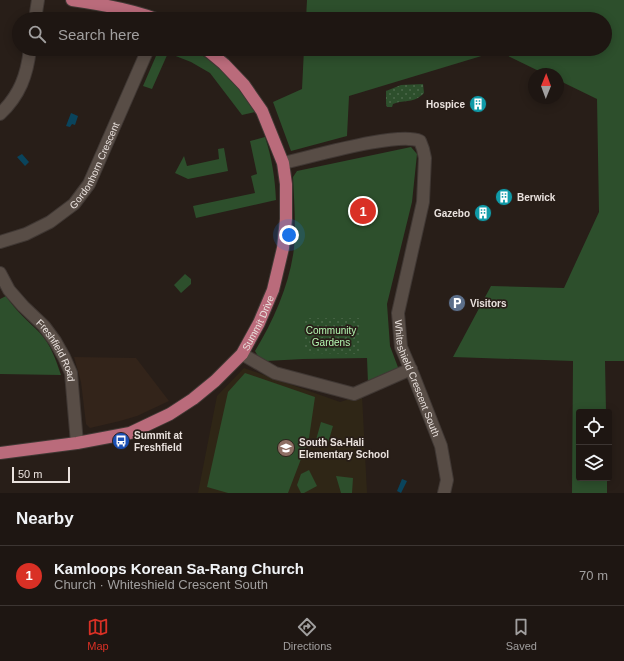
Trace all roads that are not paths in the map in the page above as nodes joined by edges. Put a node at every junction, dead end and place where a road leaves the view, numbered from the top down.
1 (38, 0) edge
2 (72, 0) edge
3 (36, 12) edge
4 (133, 12) edge
5 (29, 56) edge
6 (145, 56) edge
7 (214, 56) edge
8 (0, 114) edge
9 (282, 163) junction
10 (0, 242) edge
11 (0, 273) edge
12 (242, 354) junction
13 (411, 369) junction
14 (77, 444) junction
15 (0, 453) edge
16 (444, 493) edge

1 - 3 street
2 - 4 main road
5 - 8 street
6 - 10 street, Gordonhorn Crescent
7 - 9 main road, Summit Drive
9 - 12 main road, Summit Drive
9 - 13 street, Whiteshield Crescent South
11 - 14 street, Freshfield Road
12 - 13 street
12 - 14 main road, Summit Drive
13 - 16 street, Whiteshield Crescent South
14 - 15 main road, Summit Drive

